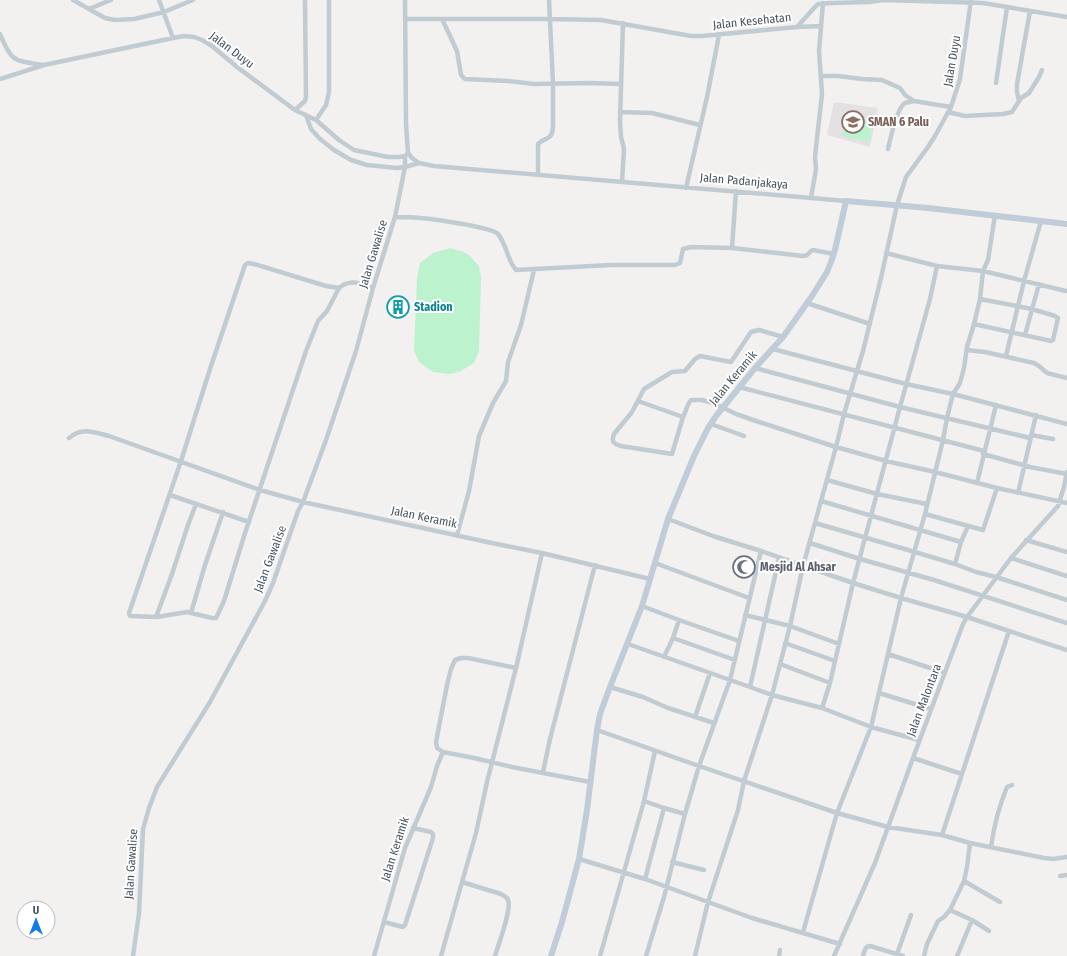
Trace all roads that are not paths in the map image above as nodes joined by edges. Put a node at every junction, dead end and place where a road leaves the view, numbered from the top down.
1 (73, 0) edge
2 (111, 0) edge
3 (159, 0) edge
4 (193, 0) edge
5 (305, 0) edge
6 (329, 0) edge
7 (405, 0) edge
8 (548, 0) edge
9 (971, 1) edge
10 (823, 3) junction
11 (1007, 7) junction
12 (89, 9) junction
13 (1030, 11) junction
14 (164, 12) junction
15 (1067, 18) edge
16 (406, 19) junction
17 (442, 19) junction
18 (549, 19) junction
19 (623, 24) junction
20 (820, 26) junction
21 (797, 27) junction
22 (0, 34) edge
23 (719, 35) junction
24 (173, 38) junction
25 (44, 65) junction
26 (1042, 70) dead end
27 (821, 76) junction
28 (0, 79) edge
29 (996, 83) dead end
30 (553, 84) junction
31 (621, 84) junction
32 (914, 101) junction
33 (1019, 101) junction
34 (950, 109) junction
35 (295, 110) junction
36 (620, 112) junction
37 (306, 115) junction
38 (316, 120) junction
39 (700, 125) junction
40 (888, 149) dead end
41 (406, 154) junction
42 (419, 163) junction
43 (405, 167) junction
44 (538, 175) junction
45 (622, 182) junction
46 (686, 188) junction
47 (736, 192) junction
48 (811, 198) junction
49 (846, 201) junction
50 (897, 205) junction
51 (995, 215) junction
52 (395, 217) junction
53 (1040, 221) junction
54 (1067, 224) edge
55 (732, 248) junction
56 (886, 253) junction
57 (834, 254) junction
58 (937, 266) junction
59 (534, 270) junction
60 (983, 271) junction
61 (1024, 281) junction
62 (1039, 284) junction
63 (339, 288) junction
64 (373, 288) junction
65 (1066, 291) dead end
66 (980, 299) junction
67 (807, 303) junction
68 (1018, 307) junction
69 (1032, 310) junction
70 (870, 324) junction
71 (974, 324) junction
72 (1012, 332) junction
73 (1025, 335) junction
74 (783, 337) junction
75 (773, 349) junction
76 (967, 350) junction
77 (1006, 356) junction
78 (755, 368) junction
79 (857, 371) junction
80 (1067, 378) edge
81 (906, 384) junction
82 (740, 387) junction
83 (850, 393) junction
84 (953, 394) junction
85 (638, 401) junction
86 (996, 405) junction
87 (900, 407) junction
88 (723, 408) junction
89 (844, 414) junction
90 (1036, 415) junction
91 (683, 417) junction
92 (947, 418) junction
93 (711, 424) junction
94 (1067, 424) edge
95 (894, 428) junction
96 (990, 428) junction
97 (744, 436) dead end
98 (1031, 436) junction
99 (69, 438) dead end
100 (943, 440) junction
101 (1052, 440) dead end
102 (836, 447) junction
103 (984, 452) junction
104 (181, 461) junction
105 (886, 461) junction
106 (1024, 465) junction
107 (935, 472) junction
108 (1067, 473) edge
109 (827, 480) junction
110 (977, 483) junction
111 (997, 488) junction
112 (260, 490) junction
113 (1018, 493) junction
114 (877, 494) junction
115 (170, 495) junction
116 (821, 501) junction
117 (1060, 501) junction
118 (303, 502) junction
119 (1067, 503) edge
120 (196, 504) junction
121 (927, 504) junction
122 (223, 512) junction
123 (925, 514) junction
124 (871, 516) junction
125 (668, 519) junction
126 (249, 522) junction
127 (815, 523) junction
128 (968, 526) junction
129 (921, 530) junction
130 (457, 535) junction
131 (866, 538) junction
132 (1026, 540) junction
133 (961, 542) junction
134 (810, 543) junction
135 (761, 551) junction
136 (915, 552) junction
137 (1067, 552) edge
138 (542, 553) junction
139 (779, 558) junction
140 (1011, 558) junction
141 (860, 559) junction
142 (655, 563) junction
143 (955, 564) junction
144 (595, 565) junction
145 (804, 566) junction
146 (909, 573) junction
147 (1067, 576) edge
148 (996, 577) junction
149 (650, 578) junction
150 (853, 583) junction
151 (982, 596) junction
152 (749, 598) junction
153 (901, 598) junction
154 (1067, 600) edge
155 (642, 606) junction
156 (191, 613) junction
157 (745, 616) junction
158 (967, 616) junction
159 (156, 617) junction
160 (679, 620) junction
161 (764, 620) junction
162 (1067, 623) edge
163 (790, 626) junction
164 (1009, 631) junction
165 (673, 638) junction
166 (740, 641) junction
167 (785, 643) junction
168 (628, 644) junction
169 (839, 644) junction
170 (1067, 650) edge
171 (888, 654) junction
172 (664, 657) junction
173 (735, 660) junction
174 (835, 661) junction
175 (780, 664) junction
176 (516, 668) junction
177 (710, 673) junction
178 (945, 673) junction
179 (730, 680) junction
180 (830, 683) junction
181 (610, 687) junction
182 (750, 687) junction
183 (879, 692) junction
184 (772, 695) junction
185 (822, 708) junction
186 (931, 709) junction
187 (695, 717) junction
188 (714, 724) junction
189 (871, 728) junction
190 (597, 730) junction
191 (919, 740) junction
192 (655, 751) junction
193 (444, 752) junction
194 (912, 758) junction
195 (493, 762) junction
196 (698, 766) junction
197 (544, 772) junction
198 (962, 774) junction
199 (744, 781) junction
200 (590, 782) junction
201 (1012, 785) dead end
202 (644, 801) junction
203 (664, 808) junction
204 (837, 813) junction
205 (685, 814) junction
206 (888, 827) junction
207 (413, 828) junction
208 (942, 835) junction
209 (970, 843) junction
210 (991, 847) junction
211 (1067, 857) edge
212 (579, 859) junction
213 (672, 862) junction
214 (704, 870) dead end
215 (624, 872) junction
216 (1067, 875) edge
217 (1060, 876) dead end
218 (645, 879) junction
219 (964, 881) junction
220 (462, 882) junction
221 (666, 886) junction
222 (708, 902) junction
223 (1000, 902) dead end
224 (950, 910) junction
225 (911, 915) dead end
226 (972, 920) junction
227 (384, 922) junction
228 (989, 931) dead end
229 (803, 932) junction
230 (840, 944) junction
231 (780, 950) dead end
232 (897, 954) junction
233 (133, 956) edge
234 (374, 956) edge
235 (442, 956) edge
236 (495, 956) edge
237 (552, 956) edge
238 (600, 956) edge
239 (646, 956) edge
240 (695, 956) edge
241 (779, 956) edge
242 (834, 956) edge
243 (863, 956) edge
244 (903, 956) edge
245 (924, 956) edge
246 (956, 956) edge

1 - 12 street
2 - 12 street
3 - 14 street
4 - 14 street
5 - 35 street
6 - 38 street
7 - 16 street, Jalan Gawalise
8 - 18 street
9 - 10 street
9 - 11 street
9 - 34 street, Jalan Duyu
10 - 20 street
10 - 21 street, Jalan Kesehatan
11 - 13 street
11 - 29 street
12 - 14 street
13 - 15 street
13 - 33 street
14 - 24 street
16 - 17 street, Jalan Kesehatan
16 - 41 street, Jalan Gawalise
17 - 18 street, Jalan Kesehatan
17 - 30 street
18 - 19 street, Jalan Kesehatan
18 - 30 street
19 - 23 street, Jalan Kesehatan
19 - 31 street
20 - 21 street
20 - 27 street
21 - 23 street, Jalan Kesehatan
22 - 25 street
23 - 39 street
24 - 25 street, Jalan Duyu
24 - 35 street, Jalan Duyu
25 - 28 street, Jalan Duyu
26 - 33 street
27 - 32 street
27 - 48 street
30 - 31 street
30 - 44 street
31 - 36 street
32 - 34 street
32 - 40 street
33 - 34 street
34 - 50 street, Jalan Duyu
35 - 37 street, Jalan Duyu
36 - 39 street
36 - 45 street
37 - 38 street, Jalan Duyu
37 - 43 street
38 - 41 street, Jalan Duyu
39 - 46 street
41 - 42 street
41 - 43 street, Jalan Gawalise
42 - 43 street
42 - 44 street, Jalan Padanjakaya
43 - 52 street, Jalan Gawalise
44 - 45 street, Jalan Padanjakaya
45 - 46 street, Jalan Padanjakaya
46 - 47 street, Jalan Padanjakaya
47 - 48 street, Jalan Padanjakaya
47 - 55 street
48 - 49 street, Jalan Padanjakaya
49 - 50 street, Jalan Padanjakaya
49 - 57 street, Jalan Keramik
50 - 51 street, Jalan Padanjakaya
50 - 56 street, Jalan Duyu
51 - 53 street, Jalan Padanjakaya
51 - 60 street
52 - 59 street
52 - 64 street, Jalan Gawalise
53 - 54 street, Jalan Padanjakaya
53 - 61 street
55 - 57 street
55 - 59 street
56 - 58 street
56 - 70 street, Jalan Duyu
57 - 67 street, Jalan Keramik
58 - 60 street
58 - 81 street
59 - 130 street
60 - 61 street
60 - 66 street
61 - 62 street
61 - 68 street
62 - 65 street
62 - 69 street
63 - 64 street
63 - 104 street
63 - 112 street
64 - 118 street, Jalan Gawalise
66 - 68 street
66 - 71 street
67 - 70 street
67 - 74 street, Jalan Keramik
68 - 69 street
68 - 72 street
69 - 73 street
69 - 73 street
70 - 79 street, Jalan Duyu
71 - 72 street
71 - 76 street
72 - 73 street
72 - 77 street
74 - 75 street, Jalan Keramik
74 - 85 street
75 - 78 street, Jalan Keramik
75 - 79 street
76 - 77 street
76 - 84 street
77 - 80 street
78 - 82 street, Jalan Keramik
78 - 83 street
79 - 81 street
79 - 83 street, Jalan Duyu
81 - 84 street
81 - 87 street
82 - 88 street, Jalan Keramik
82 - 89 street
83 - 87 street
83 - 89 street, Jalan Duyu
84 - 86 street
84 - 92 street
85 - 91 street
85 - 91 street
86 - 90 street
86 - 96 street
87 - 92 street
87 - 95 street
88 - 91 street
88 - 93 street, Jalan Keramik
88 - 102 street
89 - 95 street
89 - 102 street, Jalan Duyu
90 - 94 street
90 - 98 street
92 - 96 street
92 - 100 street
93 - 97 street
93 - 125 street, Jalan Keramik
95 - 100 street
95 - 105 street
96 - 98 street
96 - 103 street
98 - 101 street
98 - 106 street
99 - 104 street, Jalan Keramik
100 - 103 street
100 - 107 street
102 - 105 street
102 - 109 street, Jalan Duyu
103 - 106 street
103 - 110 street
104 - 112 street, Jalan Keramik
104 - 115 street
105 - 107 street
105 - 114 street
106 - 108 street
106 - 113 street
107 - 110 street
107 - 121 street
108 - 117 street, Jalan Malontara
109 - 114 street
109 - 116 street, Jalan Duyu
110 - 111 street
111 - 113 street
111 - 128 street
112 - 118 street, Jalan Keramik
112 - 126 street
113 - 117 street
114 - 121 street
114 - 124 street
115 - 120 street
115 - 159 street
116 - 124 street
116 - 127 street, Jalan Duyu
117 - 119 street
117 - 132 street, Jalan Malontara
118 - 130 street, Jalan Keramik
118 - 233 street, Jalan Gawalise
120 - 122 street
120 - 159 street
121 - 123 street
122 - 126 street
122 - 156 street
123 - 128 street
123 - 129 street
124 - 129 street
124 - 131 street
125 - 135 street
125 - 142 street, Jalan Keramik
126 - 156 street
127 - 131 street
127 - 134 street, Jalan Duyu
128 - 133 street
129 - 133 street
129 - 136 street
130 - 138 street, Jalan Keramik
131 - 136 street
131 - 141 street
132 - 137 street
132 - 140 street, Jalan Malontara
133 - 143 street
134 - 141 street
134 - 145 street, Jalan Duyu
135 - 139 street
135 - 152 street
136 - 143 street
136 - 146 street
138 - 144 street, Jalan Keramik
138 - 176 street
139 - 145 street
139 - 161 street
140 - 147 street
140 - 148 street, Jalan Malontara
141 - 146 street
141 - 150 street
142 - 149 street, Jalan Keramik
142 - 152 street
143 - 148 street
144 - 149 street, Jalan Keramik
144 - 197 street
145 - 150 street
145 - 163 street, Jalan Duyu
146 - 151 street
146 - 153 street
148 - 151 street, Jalan Malontara
148 - 154 street
149 - 155 street, Jalan Keramik
150 - 153 street
150 - 169 street
151 - 158 street, Jalan Malontara
151 - 162 street
152 - 157 street
153 - 158 street
153 - 171 street
155 - 160 street
155 - 168 street, Jalan Keramik
156 - 159 street
157 - 161 street
157 - 166 street
158 - 164 street
158 - 178 street, Jalan Malontara
160 - 165 street
160 - 166 street
161 - 163 street
161 - 182 street
163 - 167 street, Jalan Duyu
163 - 169 street
164 - 170 street
164 - 198 street
165 - 172 street
165 - 173 street
166 - 173 street
167 - 174 street
167 - 175 street, Jalan Duyu
168 - 172 street
168 - 181 street, Jalan Keramik
169 - 174 street
171 - 178 street
171 - 183 street
172 - 177 street
173 - 179 street
174 - 180 street
175 - 180 street
175 - 184 street, Jalan Duyu
176 - 193 street
176 - 195 street
177 - 179 street
177 - 187 street
178 - 186 street, Jalan Malontara
179 - 182 street
179 - 188 street
180 - 185 street
181 - 187 street
181 - 190 street, Jalan Keramik
182 - 184 street
183 - 186 street
183 - 189 street
184 - 185 street
184 - 199 street, Jalan Duyu
185 - 189 street
186 - 191 street, Jalan Malontara
187 - 188 street
188 - 196 street
189 - 191 street
189 - 204 street
190 - 192 street
190 - 200 street, Jalan Keramik
191 - 194 street, Jalan Malontara
192 - 196 street
192 - 202 street
193 - 195 street
193 - 207 street, Jalan Keramik
194 - 198 street
194 - 206 street, Jalan Malontara
195 - 197 street
195 - 220 street
196 - 199 street
196 - 205 street
197 - 200 street
198 - 208 street
199 - 204 street
199 - 222 street, Jalan Duyu
200 - 212 street, Jalan Keramik
201 - 210 street
202 - 203 street
202 - 215 street
203 - 205 street
203 - 218 street
204 - 206 street
204 - 229 street
205 - 213 street
206 - 208 street
206 - 230 street, Jalan Malontara
207 - 227 street, Jalan Keramik
207 - 227 street
208 - 209 street
209 - 210 street
209 - 219 street
210 - 211 street
212 - 215 street
212 - 237 street, Jalan Keramik
213 - 214 street
213 - 221 street
215 - 218 street
215 - 238 street
216 - 217 street
218 - 221 street
219 - 223 street
219 - 224 street
220 - 235 street
220 - 236 street
221 - 222 street
221 - 239 street
222 - 229 street
222 - 240 street, Jalan Duyu
224 - 226 street
224 - 245 street
225 - 232 street
226 - 228 street
226 - 246 street
227 - 234 street, Jalan Keramik
229 - 230 street
230 - 242 street, Jalan Malontara
231 - 241 street
232 - 243 street
232 - 244 street

